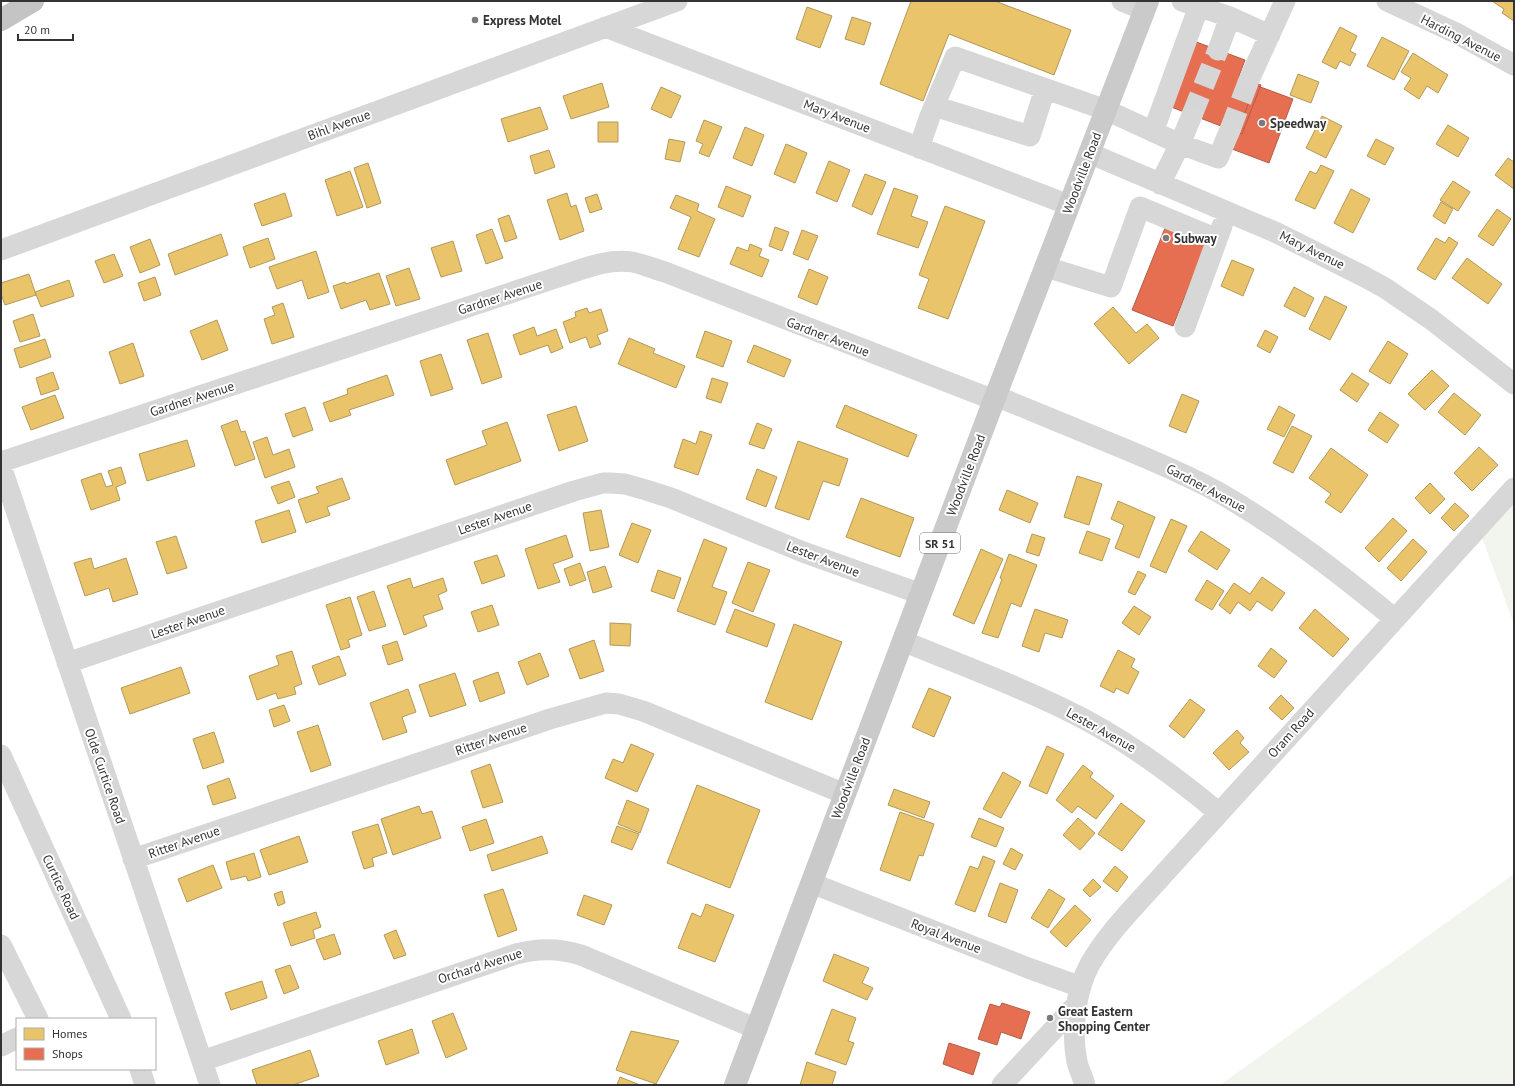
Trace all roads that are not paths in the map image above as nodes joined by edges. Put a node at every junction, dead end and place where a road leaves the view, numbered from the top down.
1 (33, 1) edge
2 (677, 1) edge
3 (1122, 1) edge
4 (1285, 1) edge
5 (1387, 1) edge
6 (1146, 6) edge
7 (1209, 7) edge
8 (1, 20) edge
9 (606, 27) junction
10 (1270, 35) junction
11 (1218, 50) tunnel mouth
12 (1514, 65) edge
13 (1249, 80) tunnel mouth
14 (1044, 89) junction
15 (934, 106) junction
16 (1106, 110) junction
17 (1192, 115) tunnel mouth
18 (1230, 130) tunnel mouth
19 (1153, 132) junction
20 (1180, 144) junction
21 (919, 148) junction
22 (1089, 154) junction
23 (1160, 184) junction
24 (1069, 205) junction
25 (1228, 212) junction
26 (1217, 239) junction
27 (1, 250) edge
28 (1046, 267) junction
29 (1185, 327) dead end
30 (1514, 384) edge
31 (995, 398) junction
32 (1, 462) edge
33 (1, 466) edge
34 (1514, 488) edge
35 (921, 594) junction
36 (1395, 619) junction
37 (903, 641) junction
38 (67, 662) junction
39 (1, 754) edge
40 (845, 794) junction
41 (1219, 813) junction
42 (133, 859) junction
43 (812, 883) junction
44 (1, 945) edge
45 (1079, 995) junction
46 (38, 1018) edge
47 (121, 1018) edge
48 (757, 1029) junction
49 (16, 1038) edge
50 (1, 1046) edge
51 (202, 1061) junction
52 (140, 1070) edge
53 (145, 1085) edge
54 (210, 1085) edge
55 (735, 1085) edge
56 (1002, 1085) edge
57 (1085, 1085) edge

1 - 8 highway
2 - 9 street, Bihl Avenue
3 - 6 street
4 - 10 street
5 - 12 street, Harding Avenue
6 - 16 main road, Woodville Road / SR 51
7 - 10 street
7 - 11 street
7 - 19 street
9 - 21 street, Mary Avenue
9 - 27 street, Bihl Avenue
10 - 13 street
14 - 15 street
14 - 15 street
14 - 16 street
15 - 21 street
16 - 19 street
16 - 22 main road, Woodville Road / SR 51
17 - 20 street
18 - 20 street
19 - 20 street
20 - 23 street
21 - 24 street, Mary Avenue
22 - 23 street, Mary Avenue
22 - 24 main road, Woodville Road / SR 51
23 - 25 street, Mary Avenue
24 - 28 main road, Woodville Road / SR 51
25 - 26 street
25 - 30 street, Mary Avenue
26 - 28 street
26 - 29 street
28 - 31 main road, Woodville Road / SR 51
31 - 32 street, Gardner Avenue
31 - 35 main road, Woodville Road / SR 51
31 - 36 street, Gardner Avenue
33 - 38 street, Olde Curtice Road
34 - 36 street, Oram Road
35 - 37 main road, Woodville Road / SR 51
35 - 38 street, Lester Avenue
36 - 41 street, Oram Road
37 - 40 main road, Woodville Road / SR 51
37 - 41 street, Lester Avenue
38 - 42 street, Olde Curtice Road
39 - 47 street, Curtice Road
40 - 42 street, Ritter Avenue
40 - 43 main road, Woodville Road / SR 51
41 - 45 street, Oram Road
42 - 51 street, Olde Curtice Road
43 - 45 street, Royal Avenue
43 - 48 main road, Woodville Road / SR 51
44 - 46 street
45 - 56 street
45 - 57 street
48 - 51 street, Orchard Avenue
48 - 55 main road, Woodville Road / SR 51
49 - 50 street
51 - 54 street, Olde Curtice Road
52 - 53 street

